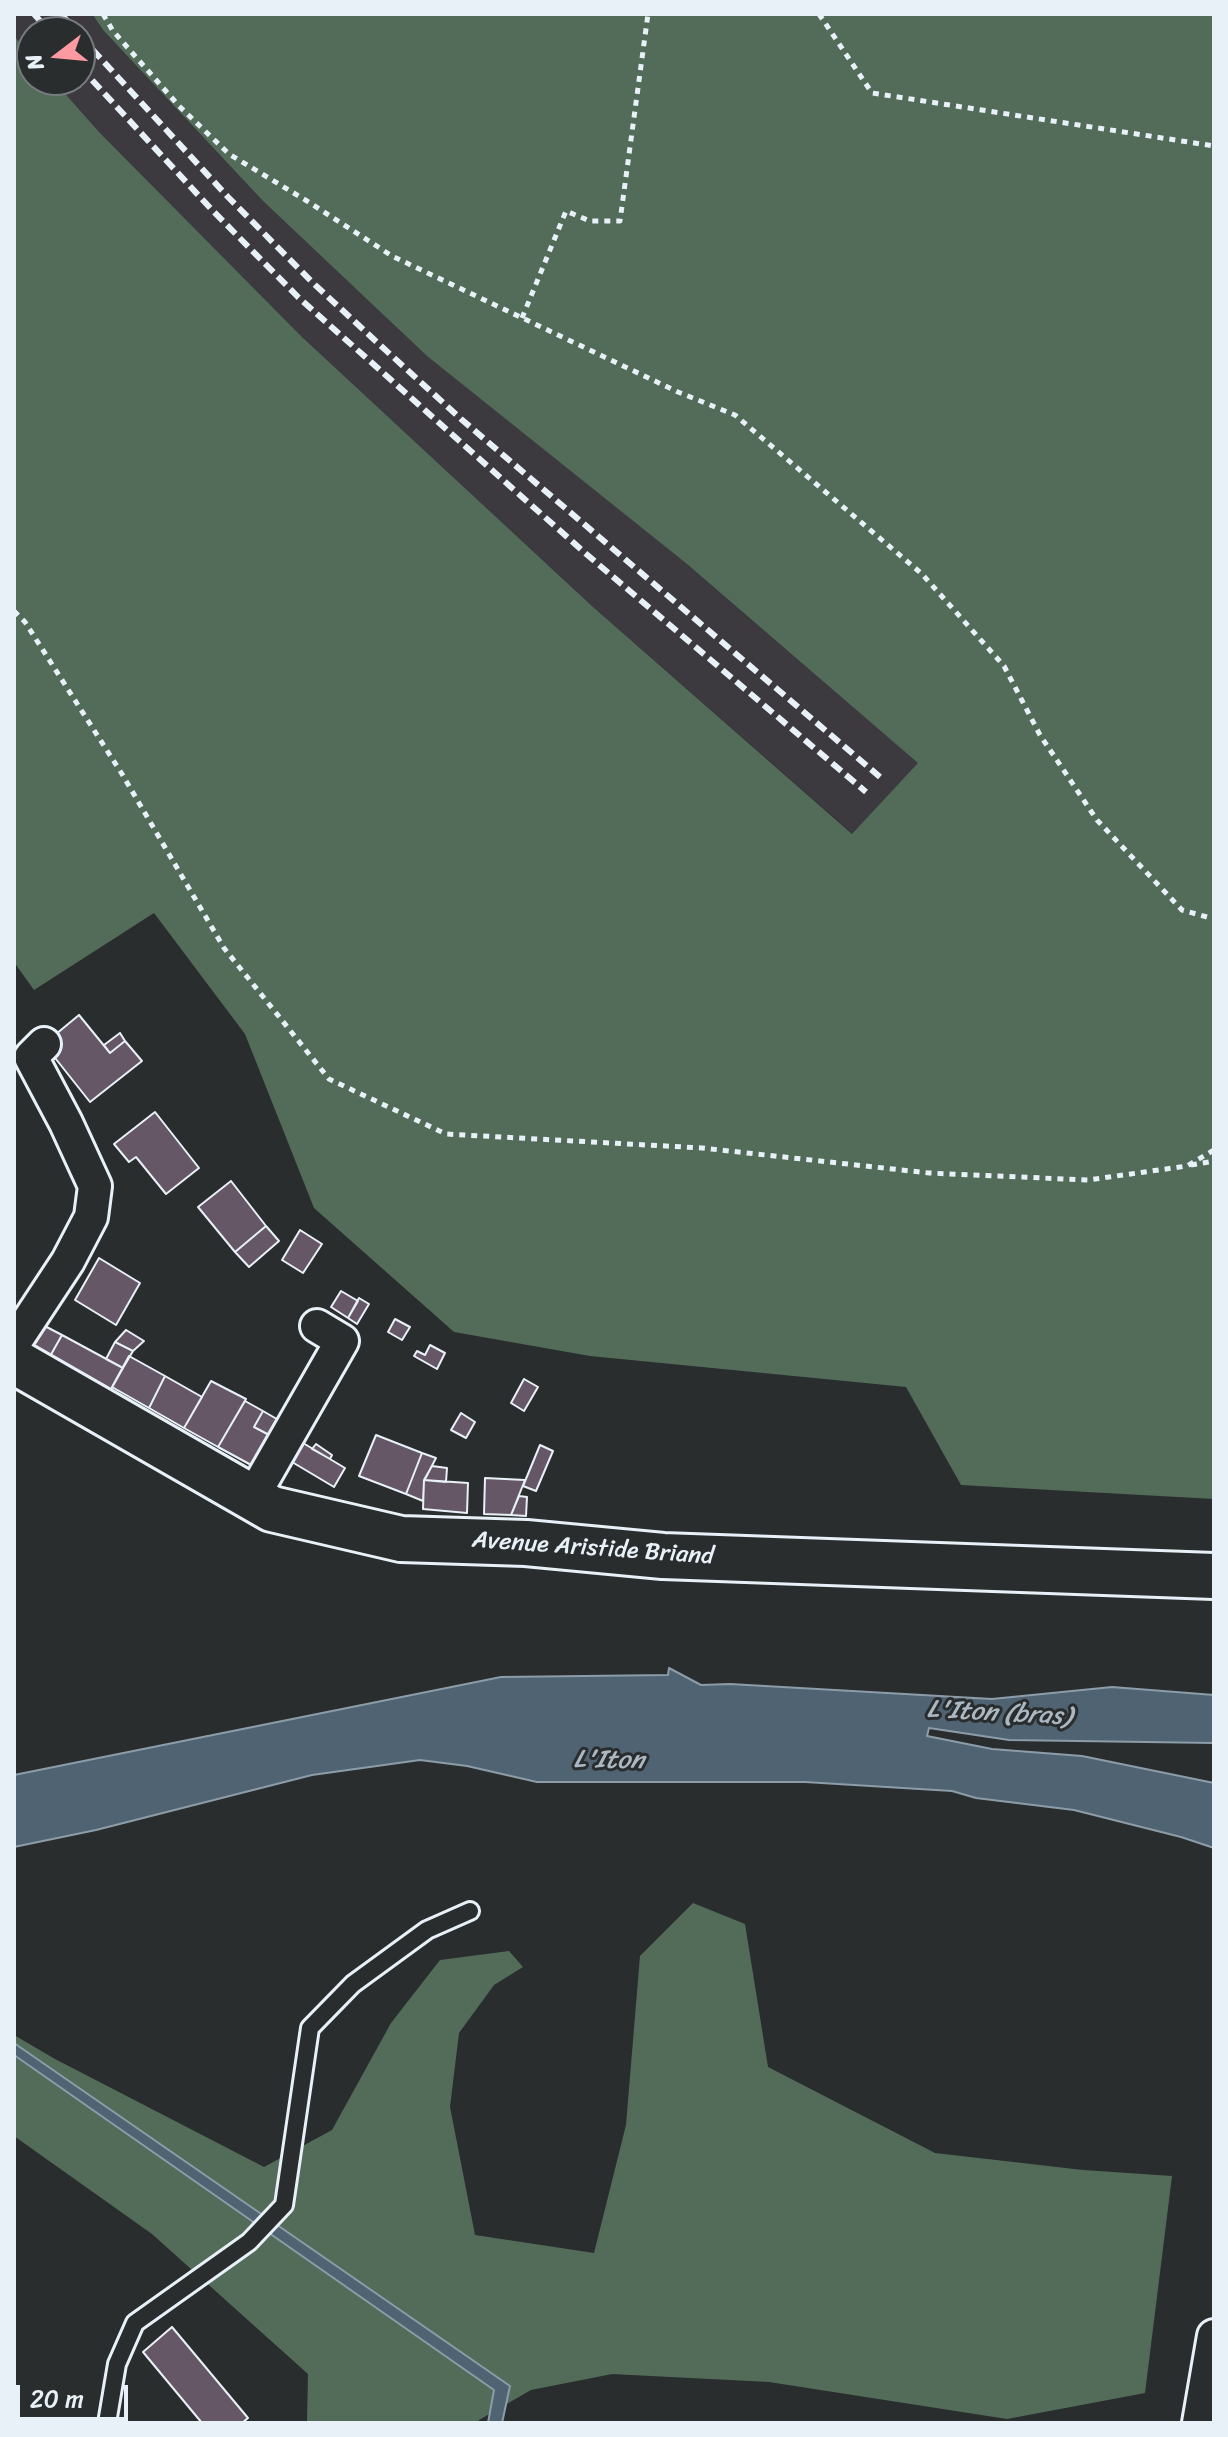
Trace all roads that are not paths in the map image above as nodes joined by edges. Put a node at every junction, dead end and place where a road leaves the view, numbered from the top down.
1 (44, 1044) dead end
2 (317, 1326) dead end
3 (14, 1343) edge
4 (14, 1361) edge
5 (252, 1498) junction
6 (1214, 1576) edge
7 (470, 1911) dead end
8 (1214, 2336) edge
9 (107, 2423) edge
10 (1199, 2423) edge

1 - 3 street
2 - 5 street
4 - 5 main road, Avenue Aristide Briand
5 - 6 main road, Avenue Aristide Briand
7 - 9 lane
8 - 10 street

